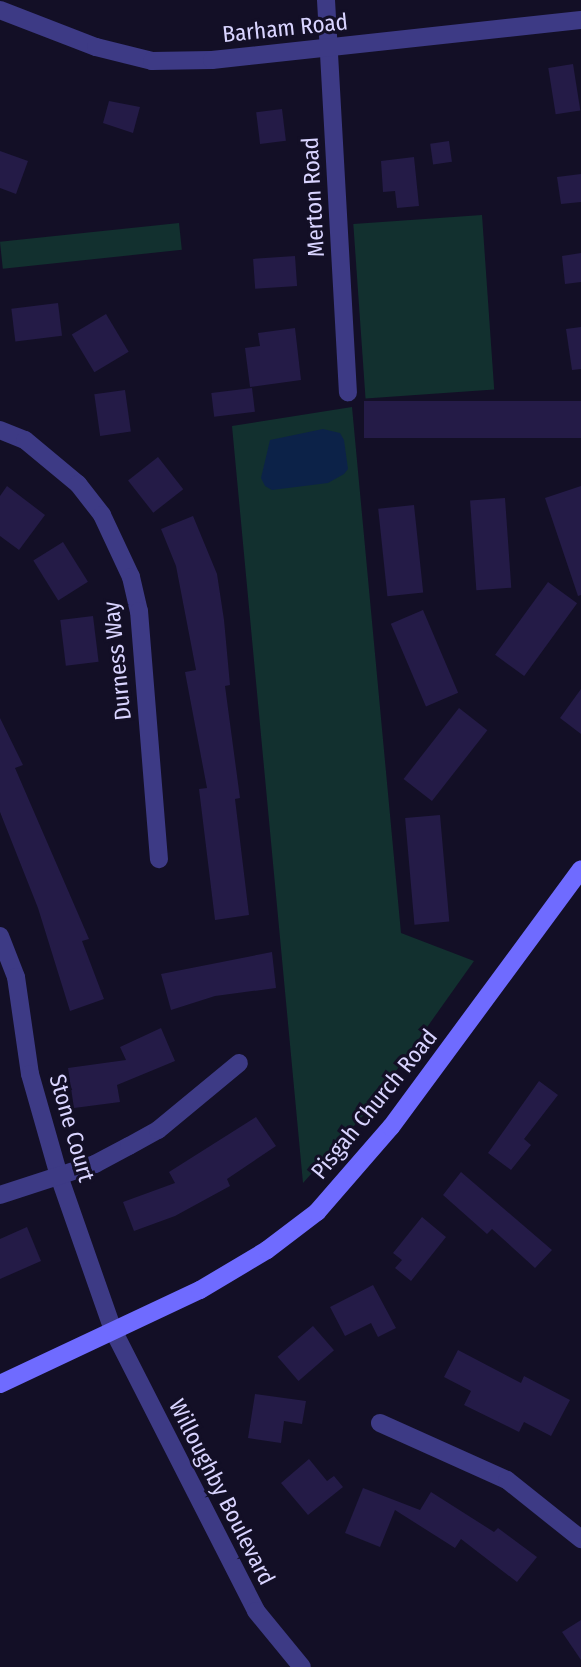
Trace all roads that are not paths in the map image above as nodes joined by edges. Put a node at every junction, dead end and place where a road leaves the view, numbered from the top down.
1 (327, 0) edge
2 (0, 10) edge
3 (581, 20) edge
4 (329, 49) junction
5 (348, 392) dead end
6 (0, 430) edge
7 (159, 859) dead end
8 (581, 869) edge
9 (0, 936) edge
10 (239, 1063) dead end
11 (59, 1177) junction
12 (0, 1195) edge
13 (113, 1330) junction
14 (0, 1384) edge
15 (380, 1423) dead end
16 (581, 1539) edge
17 (302, 1667) edge

1 - 4 street, Merton Road
2 - 4 street, Barham Road
3 - 4 street, Barham Road
4 - 5 street, Merton Road
6 - 7 street, Durness Way
8 - 13 main road, Pisgah Church Road
9 - 11 street, Stone Court
10 - 11 street
11 - 12 street
11 - 13 street, Stone Court
13 - 14 main road, Pisgah Church Road
13 - 17 street, Willoughby Boulevard
15 - 16 street

